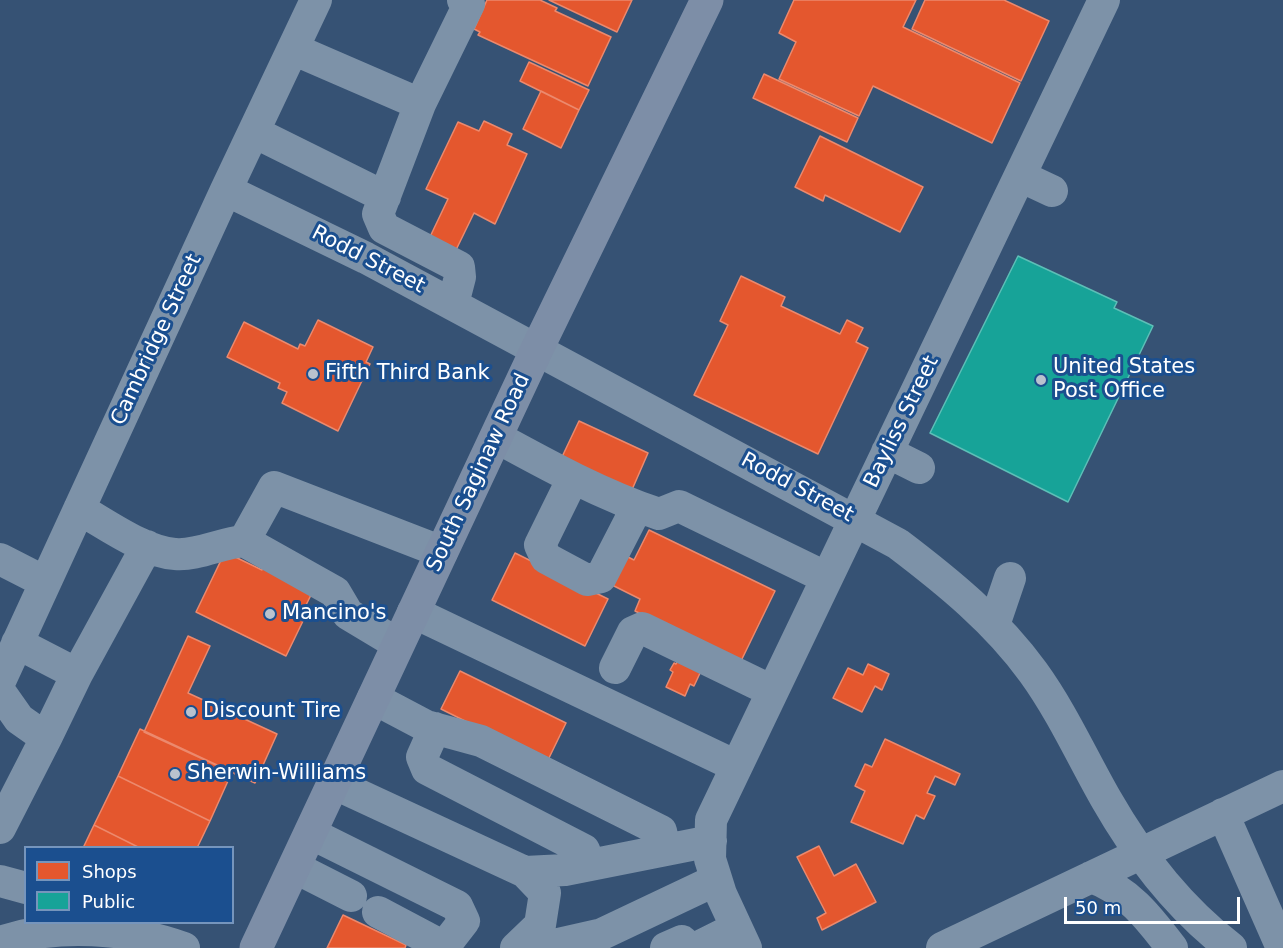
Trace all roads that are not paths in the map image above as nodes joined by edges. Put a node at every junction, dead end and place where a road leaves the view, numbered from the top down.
1 (316, 0) edge
2 (463, 0) edge
3 (707, 0) edge
4 (1104, 0) edge
5 (293, 49) junction
6 (420, 104) junction
7 (254, 132) junction
8 (1020, 176) junction
9 (226, 190) junction
10 (1052, 191) dead end
11 (385, 197) junction
12 (453, 304) junction
13 (537, 350) junction
14 (496, 437) junction
15 (887, 452) junction
16 (919, 468) dead end
17 (573, 478) junction
18 (637, 507) junction
19 (79, 508) junction
20 (855, 519) junction
21 (244, 541) junction
22 (147, 546) junction
23 (441, 552) junction
24 (0, 559) edge
25 (827, 578) junction
26 (1010, 578) dead end
27 (45, 582) junction
28 (413, 612) junction
29 (994, 625) junction
30 (17, 643) junction
31 (398, 644) junction
32 (615, 668) dead end
33 (77, 674) junction
34 (0, 681) edge
35 (772, 691) junction
36 (0, 693) edge
37 (373, 698) junction
38 (435, 728) junction
39 (46, 738) junction
40 (736, 766) junction
41 (333, 783) junction
42 (1283, 786) edge
43 (1223, 814) junction
44 (0, 828) edge
45 (310, 833) junction
46 (711, 841) junction
47 (665, 850) junction
48 (1140, 853) junction
49 (590, 865) junction
50 (294, 867) junction
51 (525, 872) junction
52 (1091, 877) junction
53 (716, 880) junction
54 (0, 881) edge
55 (24, 887) edge
56 (351, 896) dead end
57 (378, 912) dead end
58 (91, 927) edge
59 (741, 938) edge
60 (0, 942) edge
61 (443, 947) edge
62 (528, 947) edge
63 (184, 948) edge
64 (256, 948) edge
65 (666, 948) edge
66 (689, 948) edge
67 (696, 948) edge
68 (942, 948) edge
69 (1172, 948) edge
70 (1231, 948) edge
71 (1282, 948) edge

1 - 5 street, Cambridge Street
2 - 6 street
3 - 13 main road, South Saginaw Road
4 - 8 street, Bayliss Street
5 - 6 street
5 - 7 street, Cambridge Street
6 - 11 street
7 - 9 street, Cambridge Street
7 - 11 street
8 - 10 street
8 - 15 street, Bayliss Street
9 - 12 street, Rodd Street
9 - 19 street, Cambridge Street
11 - 12 street
12 - 13 street, Rodd Street
13 - 14 main road, South Saginaw Road
13 - 20 street, Rodd Street
14 - 17 street
14 - 23 main road, South Saginaw Road
15 - 16 street
15 - 20 street, Bayliss Street
17 - 18 street
17 - 18 street
18 - 25 street
19 - 22 street
19 - 27 street, Cambridge Street
20 - 25 street, Bayliss Street
20 - 29 street, Rodd Street
21 - 22 street
21 - 23 street
21 - 31 street
22 - 33 street
23 - 28 main road, South Saginaw Road
24 - 27 street
25 - 35 street, Bayliss Street
26 - 29 street
27 - 30 street, Cambridge Street
28 - 31 main road, South Saginaw Road
28 - 40 street
29 - 48 street, Rodd Street
30 - 33 street
30 - 34 street, Cambridge Street
31 - 37 main road, South Saginaw Road
32 - 35 street
33 - 39 street
35 - 40 street, Bayliss Street
36 - 39 street
37 - 38 street
37 - 41 main road, South Saginaw Road
38 - 47 street
38 - 49 street
39 - 44 street
40 - 46 street, Bayliss Street
41 - 45 main road, South Saginaw Road
41 - 51 street
42 - 43 street
43 - 48 street
43 - 71 street
45 - 50 main road, South Saginaw Road
45 - 61 street
46 - 47 street
46 - 53 street, Bayliss Street
47 - 49 street
48 - 52 street
48 - 70 street, Rodd Street
49 - 51 street
50 - 56 street
50 - 64 main road, South Saginaw Road
51 - 62 street
52 - 68 street
52 - 69 street
53 - 59 street, Bayliss Street
53 - 62 street
54 - 55 street
57 - 61 street
58 - 60 street
58 - 63 street
59 - 67 street
65 - 66 street

